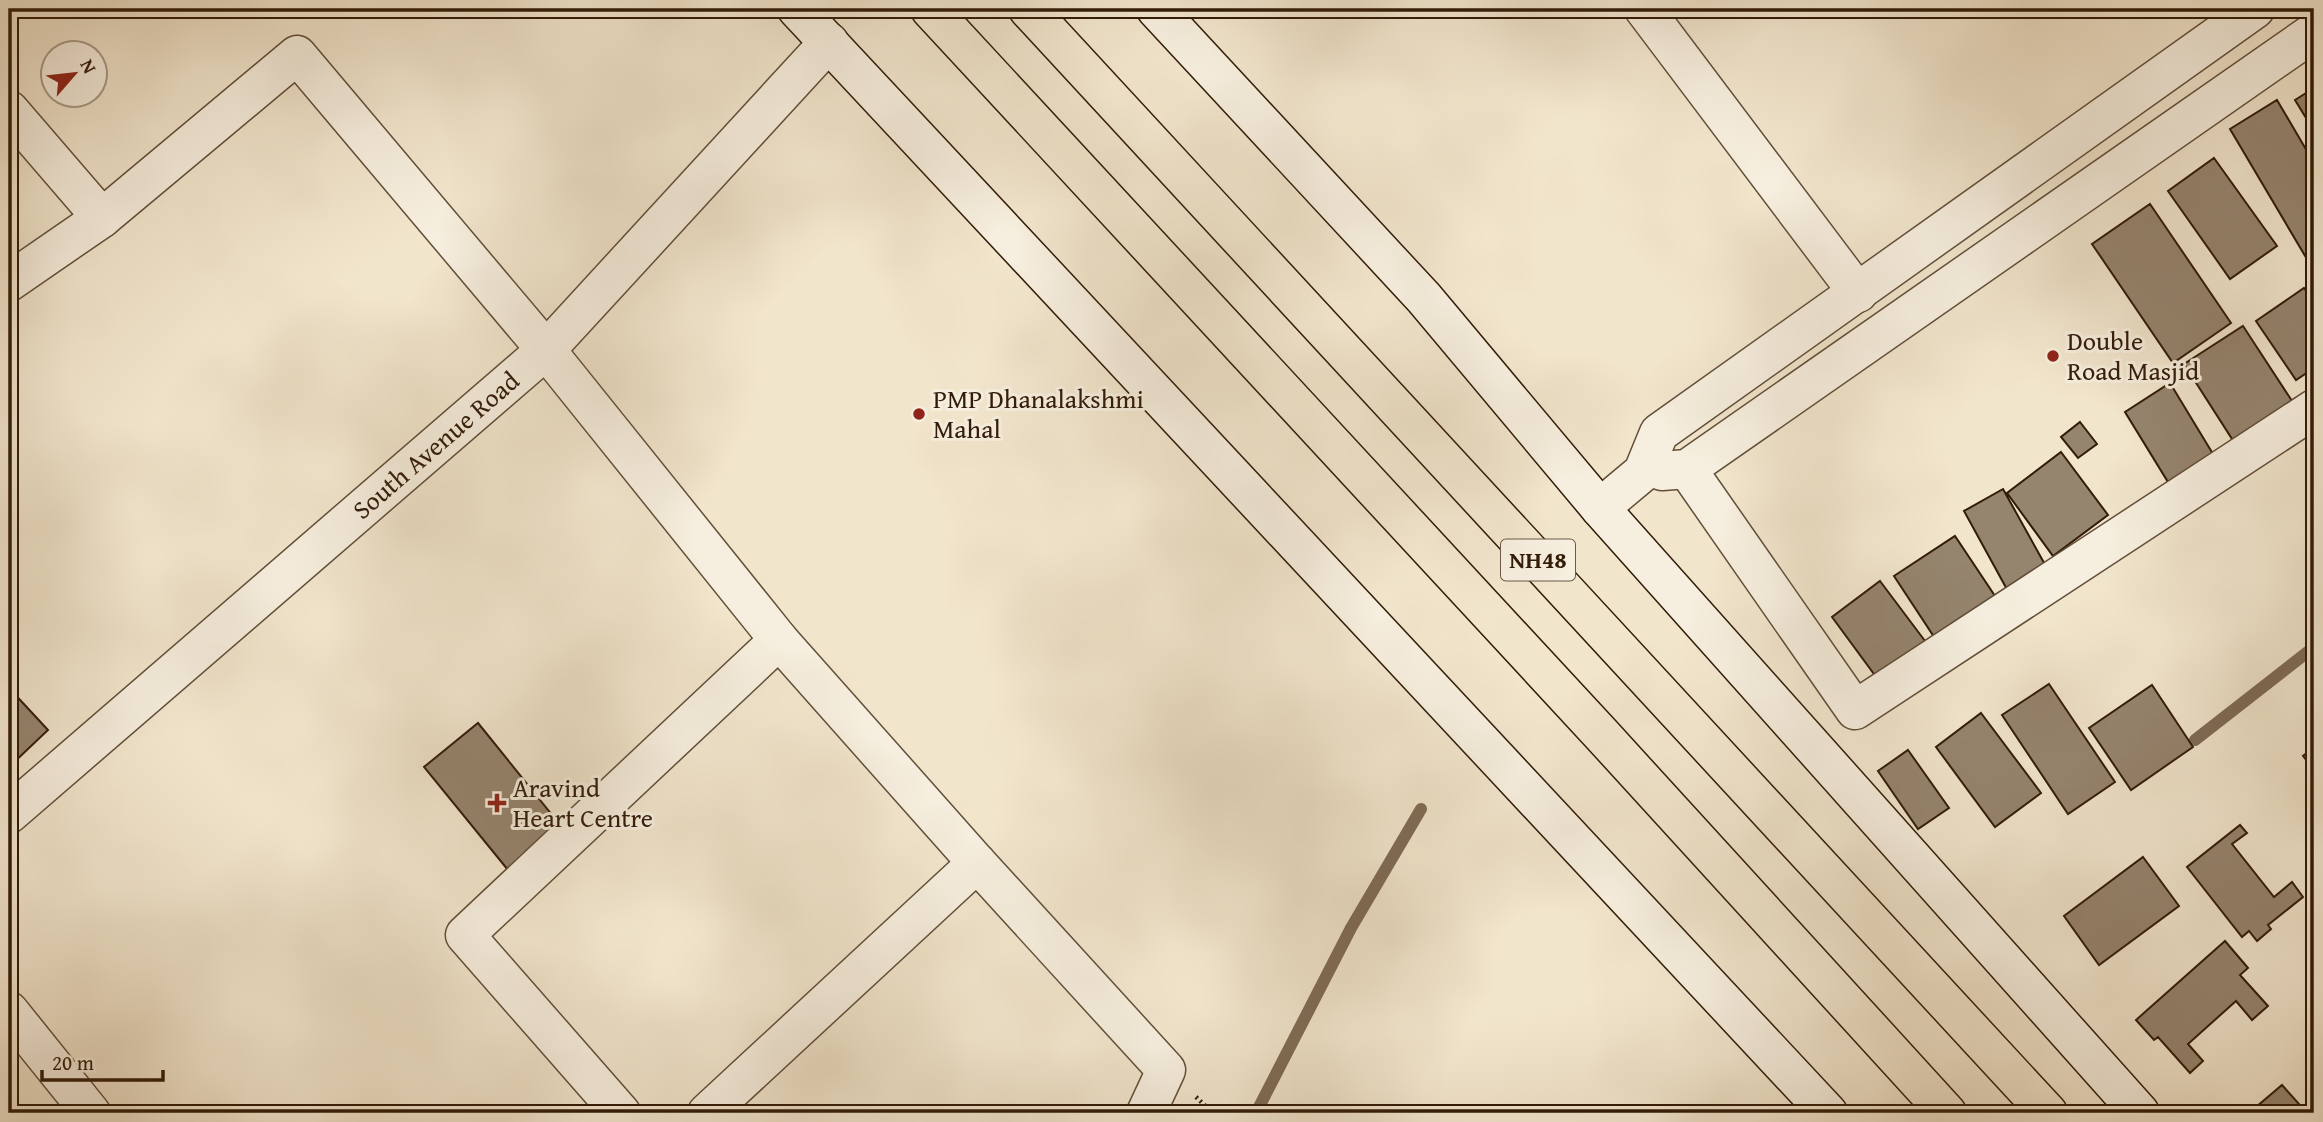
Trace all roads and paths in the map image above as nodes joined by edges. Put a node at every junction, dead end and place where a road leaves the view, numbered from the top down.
1 (797, 9) edge
2 (930, 9) edge
3 (1028, 9) edge
4 (1156, 9) edge
5 (1644, 9) edge
6 (2255, 9) edge
7 (2314, 32) edge
8 (829, 43) junction
9 (9, 110) edge
10 (102, 218) junction
11 (9, 282) edge
12 (1858, 293) junction
13 (545, 350) junction
14 (2314, 408) edge
15 (1687, 469) junction
16 (1643, 472) junction
17 (1600, 508) junction
18 (779, 640) junction
19 (9, 814) edge
20 (977, 863) junction
21 (9, 1011) edge
22 (91, 1113) edge
23 (621, 1113) edge
24 (706, 1113) edge
25 (1146, 1113) edge
26 (1828, 1113) edge
27 (1947, 1113) edge
28 (2048, 1113) edge
29 (2140, 1113) edge

1 - 8 street
2 - 27 highway, NH48
3 - 28 highway, NH48
4 - 17 street
5 - 12 street
6 - 12 street
7 - 15 street
8 - 13 street, South Avenue Road
8 - 26 street
9 - 10 street
10 - 11 street
10 - 13 street
12 - 16 street
13 - 18 street
13 - 19 street, South Avenue Road
14 - 15 street
15 - 16 street
16 - 17 street
17 - 29 street
18 - 20 street
18 - 23 street
20 - 24 street
20 - 25 street
21 - 22 street

